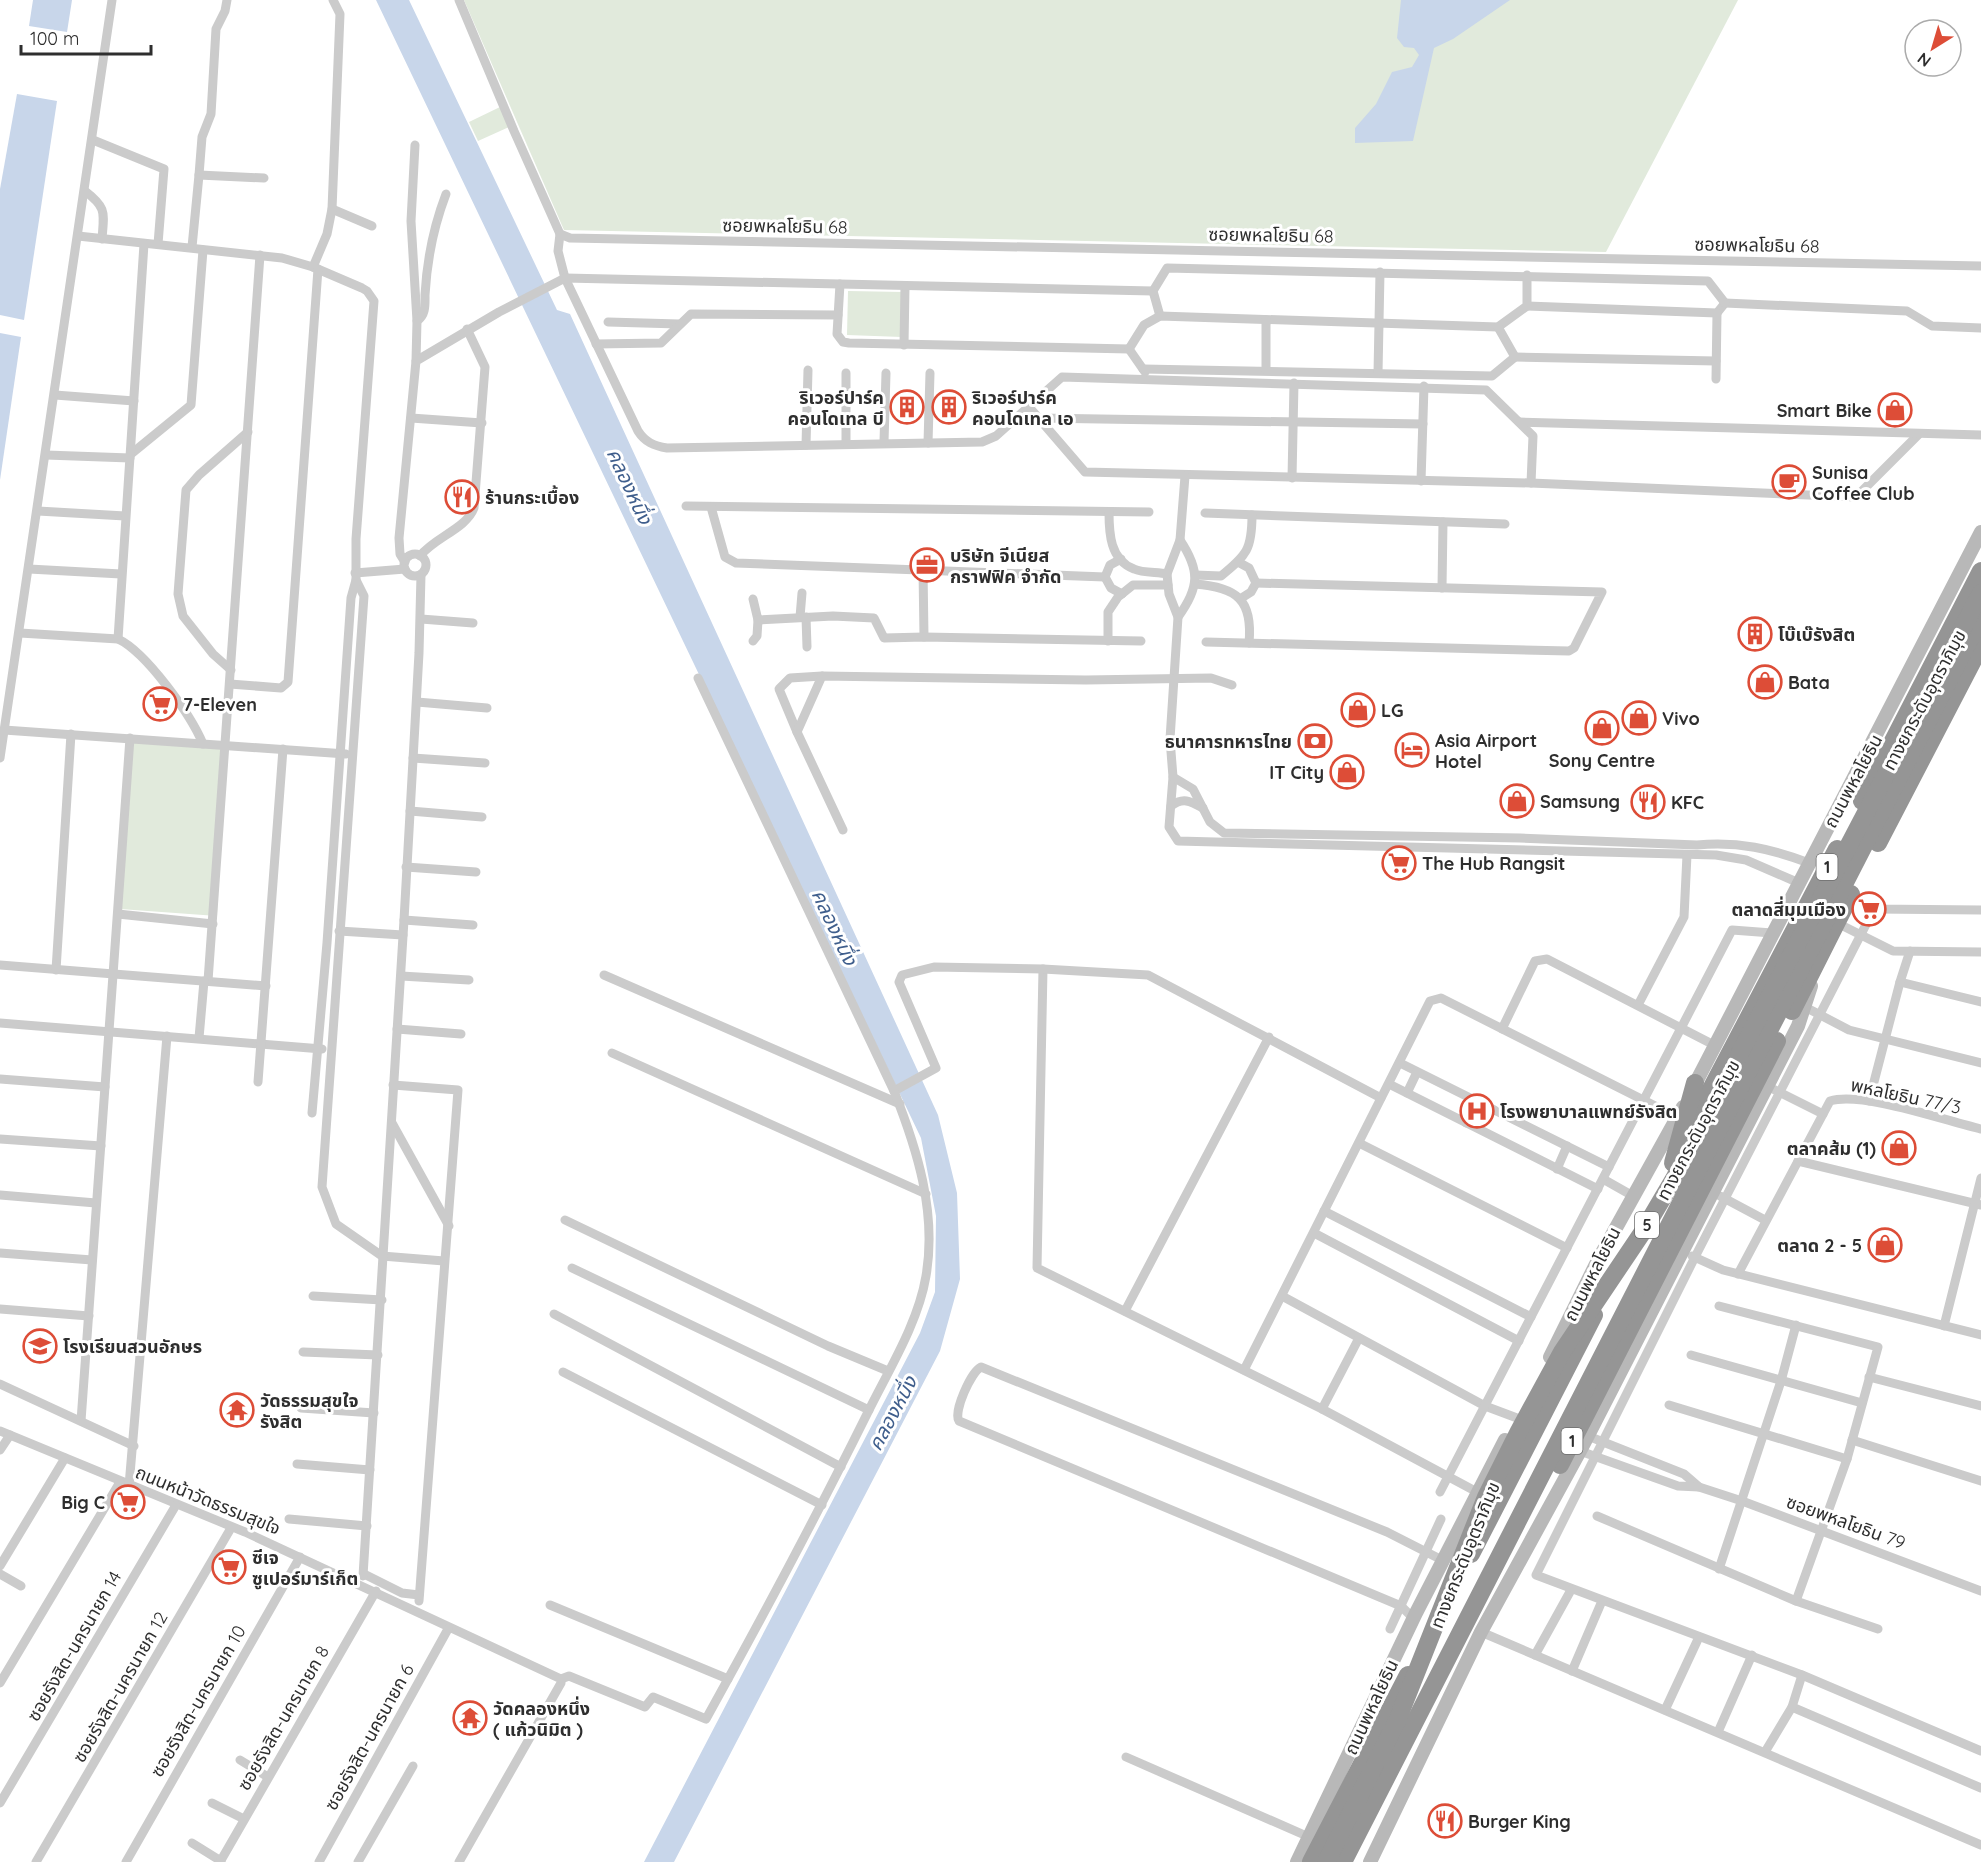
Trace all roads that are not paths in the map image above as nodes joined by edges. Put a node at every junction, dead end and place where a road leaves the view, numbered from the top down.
1 (112, 0) edge
2 (227, 0) edge
3 (333, 0) edge
4 (459, 0) edge
5 (93, 140) junction
6 (415, 145) dead end
7 (199, 175) junction
8 (264, 178) dead end
9 (85, 191) junction
10 (447, 194) dead end
11 (332, 209) junction
12 (372, 226) dead end
13 (561, 234) junction
14 (78, 236) junction
15 (102, 239) junction
16 (144, 244) junction
17 (158, 244) junction
18 (192, 247) junction
19 (203, 250) junction
20 (260, 255) junction
21 (1981, 266) edge
22 (316, 268) junction
23 (1380, 272) junction
24 (1527, 275) junction
25 (561, 280) junction
26 (840, 284) junction
27 (905, 286) junction
28 (1153, 291) junction
29 (1725, 303) junction
30 (1527, 306) junction
31 (1717, 313) junction
32 (838, 315) junction
33 (1161, 316) junction
34 (1266, 320) junction
35 (417, 321) junction
36 (608, 322) dead end
37 (1378, 323) junction
38 (679, 324) junction
39 (1498, 327) junction
40 (1981, 328) edge
41 (467, 329) junction
42 (596, 344) junction
43 (904, 345) junction
44 (1129, 349) junction
45 (1515, 357) junction
46 (416, 361) junction
47 (1716, 361) junction
48 (1143, 369) junction
49 (808, 370) dead end
50 (1266, 370) junction
51 (846, 373) dead end
52 (886, 373) dead end
53 (930, 373) dead end
54 (1378, 373) junction
55 (1149, 379) junction
56 (1716, 379) dead end
57 (1294, 383) junction
58 (1424, 386) junction
59 (55, 395) junction
60 (134, 401) junction
61 (1029, 407) junction
62 (411, 418) junction
63 (1038, 418) junction
64 (1293, 422) junction
65 (1520, 422) junction
66 (482, 423) junction
67 (1423, 424) junction
68 (248, 432) junction
69 (1919, 434) junction
70 (1981, 435) edge
71 (884, 442) junction
72 (928, 442) junction
73 (846, 443) junction
74 (807, 445) junction
75 (46, 455) junction
76 (130, 456) junction
77 (1185, 476) junction
78 (1292, 478) junction
79 (1421, 481) junction
80 (1531, 483) junction
81 (686, 506) dead end
82 (711, 507) junction
83 (38, 511) junction
84 (1109, 512) junction
85 (1149, 513) dead end
86 (1206, 513) dead end
87 (1252, 515) junction
88 (125, 516) junction
89 (1443, 522) junction
90 (1505, 524) dead end
91 (1981, 532) edge
92 (1180, 540) junction
93 (420, 556) junction
94 (1122, 559) junction
95 (1238, 562) junction
96 (405, 565) junction
97 (29, 569) junction
98 (923, 569) junction
99 (1981, 571) edge
100 (121, 574) junction
101 (421, 574) junction
102 (1167, 574) junction
103 (356, 577) junction
104 (1105, 577) junction
105 (1195, 579) junction
106 (1256, 583) junction
107 (1168, 585) junction
108 (1442, 588) junction
109 (1981, 592) edge
110 (802, 593) dead end
111 (1122, 594) junction
112 (753, 599) dead end
113 (1240, 600) junction
114 (803, 617) junction
115 (1179, 617) junction
116 (1981, 617) edge
117 (421, 619) junction
118 (758, 620) junction
119 (473, 623) dead end
120 (20, 633) junction
121 (924, 637) junction
122 (118, 639) junction
123 (1108, 640) junction
124 (753, 641) dead end
125 (1141, 641) dead end
126 (1206, 642) dead end
127 (1250, 643) junction
128 (1981, 645) edge
129 (807, 647) dead end
130 (231, 670) junction
131 (822, 676) junction
132 (698, 678) dead end
133 (1174, 678) junction
134 (230, 684) junction
135 (1232, 685) dead end
136 (417, 702) junction
137 (487, 708) dead end
138 (4, 730) junction
139 (797, 732) junction
140 (71, 734) junction
141 (130, 738) junction
142 (203, 744) junction
143 (224, 746) junction
144 (283, 749) junction
145 (341, 753) junction
146 (352, 754) junction
147 (0, 758) edge
148 (413, 758) junction
149 (485, 762) dead end
150 (1173, 777) junction
151 (1171, 806) junction
152 (1203, 808) junction
153 (410, 811) junction
154 (482, 817) dead end
155 (843, 830) dead end
156 (1757, 847) junction
157 (1687, 855) junction
158 (1753, 863) junction
159 (1809, 863) junction
160 (406, 867) junction
161 (476, 872) dead end
162 (1799, 883) junction
163 (1846, 905) junction
164 (1874, 909) junction
165 (1981, 910) edge
166 (118, 914) junction
167 (404, 920) junction
168 (1837, 923) junction
169 (213, 924) junction
170 (473, 925) dead end
171 (339, 931) junction
172 (1772, 933) junction
173 (403, 935) junction
174 (1861, 935) junction
175 (1910, 951) junction
176 (1981, 952) edge
177 (0, 965) edge
178 (1043, 969) junction
179 (1815, 969) junction
180 (56, 970) junction
181 (114, 974) junction
182 (401, 975) junction
183 (604, 975) dead end
184 (470, 980) dead end
185 (206, 981) junction
186 (1900, 982) junction
187 (266, 987) junction
188 (1981, 1002) edge
189 (1638, 1005) junction
190 (1805, 1007) junction
191 (1820, 1014) junction
192 (0, 1023) edge
193 (1682, 1027) junction
194 (397, 1029) junction
195 (1503, 1029) junction
196 (110, 1030) junction
197 (461, 1034) dead end
198 (167, 1036) junction
199 (1269, 1037) junction
200 (199, 1038) junction
201 (1886, 1040) junction
202 (262, 1043) junction
203 (1714, 1045) junction
204 (318, 1048) junction
205 (330, 1049) junction
206 (612, 1053) dead end
207 (1400, 1063) junction
208 (1981, 1063) edge
209 (1417, 1072) junction
210 (0, 1079) edge
211 (258, 1082) dead end
212 (1695, 1083) junction
213 (393, 1084) junction
214 (1389, 1084) junction
215 (1767, 1086) junction
216 (105, 1087) junction
217 (896, 1090) junction
218 (1407, 1093) junction
219 (1781, 1093) junction
220 (1381, 1098) junction
221 (1644, 1100) junction
222 (1476, 1101) junction
223 (1869, 1101) junction
224 (900, 1104) junction
225 (312, 1113) dead end
226 (1823, 1114) junction
227 (1677, 1117) junction
228 (391, 1122) junction
229 (1466, 1123) junction
230 (1981, 1129) edge
231 (0, 1139) edge
232 (1359, 1143) junction
233 (101, 1146) junction
234 (1568, 1146) junction
235 (1798, 1161) junction
236 (1673, 1163) junction
237 (1609, 1167) junction
238 (1557, 1169) junction
239 (1981, 1178) edge
240 (1603, 1179) junction
241 (1598, 1189) junction
242 (926, 1194) junction
243 (0, 1195) edge
244 (1719, 1195) junction
245 (1633, 1196) junction
246 (96, 1203) junction
247 (1978, 1204) edge
248 (1324, 1211) junction
249 (566, 1220) dead end
250 (1766, 1220) junction
251 (448, 1226) junction
252 (1314, 1233) junction
253 (1567, 1248) junction
254 (0, 1254) edge
255 (1689, 1254) junction
256 (382, 1256) junction
257 (92, 1260) junction
258 (444, 1261) junction
259 (572, 1268) dead end
260 (1738, 1274) junction
261 (313, 1296) dead end
262 (1282, 1296) junction
263 (381, 1300) junction
264 (1719, 1306) dead end
265 (0, 1309) edge
266 (1125, 1311) junction
267 (554, 1314) dead end
268 (89, 1316) junction
269 (1531, 1317) junction
270 (1796, 1325) junction
271 (1944, 1326) junction
272 (1981, 1335) edge
273 (1359, 1338) junction
274 (1519, 1341) junction
275 (303, 1352) dead end
276 (378, 1355) junction
277 (1691, 1355) dead end
278 (1244, 1370) junction
279 (888, 1371) junction
280 (563, 1372) dead end
281 (1869, 1377) junction
282 (1781, 1381) junction
283 (0, 1384) edge
284 (1862, 1403) junction
285 (1669, 1405) dead end
286 (1485, 1406) junction
287 (1981, 1406) edge
288 (301, 1408) dead end
289 (1322, 1409) junction
290 (869, 1410) junction
291 (374, 1413) junction
292 (1517, 1418) junction
293 (81, 1421) junction
294 (0, 1431) edge
295 (1762, 1433) junction
296 (10, 1435) junction
297 (1588, 1436) junction
298 (1852, 1440) junction
299 (1603, 1442) junction
300 (134, 1446) junction
301 (0, 1450) edge
302 (1580, 1451) junction
303 (1596, 1456) junction
304 (1638, 1456) junction
305 (65, 1458) junction
306 (1847, 1459) junction
307 (297, 1464) dead end
308 (841, 1467) junction
309 (370, 1470) junction
310 (1633, 1470) junction
311 (1449, 1475) junction
312 (1981, 1481) edge
313 (125, 1484) junction
314 (1699, 1487) junction
315 (1440, 1492) dead end
316 (1477, 1492) junction
317 (1742, 1501) junction
318 (176, 1505) junction
319 (822, 1505) junction
320 (1597, 1516) dead end
321 (289, 1519) dead end
322 (1441, 1519) dead end
323 (367, 1526) junction
324 (231, 1528) junction
325 (1822, 1531) junction
326 (1426, 1552) junction
327 (300, 1557) junction
328 (1442, 1560) junction
329 (0, 1566) edge
330 (1719, 1569) junction
331 (0, 1574) edge
332 (21, 1586) dead end
333 (1980, 1588) edge
334 (1571, 1590) junction
335 (376, 1591) junction
336 (1602, 1601) junction
337 (1796, 1601) junction
338 (550, 1605) dead end
339 (1401, 1606) junction
340 (1413, 1618) junction
341 (448, 1629) junction
342 (1390, 1629) dead end
343 (1878, 1629) dead end
344 (1481, 1632) junction
345 (1699, 1638) junction
346 (1535, 1655) junction
347 (1752, 1655) junction
348 (1572, 1671) junction
349 (1802, 1675) junction
350 (728, 1679) junction
351 (561, 1681) junction
352 (0, 1683) edge
353 (1791, 1707) junction
354 (1665, 1710) junction
355 (1718, 1732) junction
356 (1981, 1751) edge
357 (1765, 1752) junction
358 (1126, 1757) dead end
359 (240, 1760) dead end
360 (412, 1766) dead end
361 (268, 1777) junction
362 (1981, 1788) edge
363 (0, 1803) edge
364 (212, 1803) dead end
365 (244, 1819) junction
366 (1310, 1837) junction
367 (192, 1844) dead end
368 (1981, 1845) edge
369 (220, 1861) edge
370 (36, 1862) edge
371 (126, 1862) edge
372 (319, 1862) edge
373 (358, 1862) edge
374 (459, 1862) edge
375 (1297, 1862) edge
376 (1311, 1862) edge
377 (1326, 1862) edge
378 (1343, 1862) edge
379 (1356, 1862) edge
380 (1370, 1862) edge

1 - 5 street
2 - 7 street
3 - 11 street
4 - 13 street
5 - 9 street
5 - 17 street
6 - 35 street
7 - 8 street
7 - 18 street
9 - 14 street
9 - 15 street
10 - 35 street
11 - 12 street
11 - 22 street
13 - 21 street, ซอยพหลโยธิน 68
13 - 25 street
14 - 15 street
14 - 59 street
15 - 16 street
16 - 17 street
16 - 60 street
17 - 18 street
18 - 19 street
19 - 20 street
19 - 76 street
20 - 22 street
20 - 68 street
22 - 103 street
22 - 134 street
23 - 24 street
23 - 28 street
23 - 37 street
24 - 29 street
24 - 30 street
25 - 26 street
25 - 41 street
25 - 42 street
26 - 27 street
26 - 32 street
27 - 28 street
27 - 43 street
28 - 33 street
29 - 31 street
29 - 40 street
30 - 31 street
30 - 39 street
31 - 47 street
32 - 38 street
32 - 43 street
33 - 34 street
33 - 44 street
34 - 37 street
34 - 50 street
35 - 46 street
36 - 38 street
37 - 39 street
37 - 54 street
38 - 42 street
39 - 45 street
41 - 46 street
41 - 66 street
42 - 74 street
43 - 44 street
44 - 48 street
45 - 47 street
45 - 54 street
46 - 62 street
47 - 56 street
48 - 50 street
48 - 55 street
49 - 74 street
50 - 54 street
51 - 73 street
52 - 71 street
53 - 72 street
55 - 57 street
55 - 61 street
57 - 58 street
57 - 64 street
58 - 65 street
58 - 67 street
59 - 60 street
59 - 75 street
60 - 76 street
61 - 63 street
61 - 72 street
62 - 66 street
62 - 96 street
63 - 64 street
63 - 77 street
64 - 67 street
64 - 78 street
65 - 69 street
65 - 80 street
66 - 93 street
67 - 79 street
68 - 130 street
68 - 130 street
69 - 70 street
69 - 80 street
71 - 72 street
71 - 73 street
73 - 74 street
75 - 76 street
75 - 83 street
76 - 88 street
77 - 78 street
77 - 92 street
78 - 79 street
79 - 80 street
81 - 82 street
82 - 84 street
82 - 98 street
83 - 88 street
83 - 97 street
84 - 85 street
84 - 94 street
86 - 87 street
87 - 89 street
87 - 95 street
88 - 100 street
89 - 90 street
89 - 108 street
91 - 159 main road, ถนนพหลโยธิน / 1
92 - 102 street
92 - 105 street
93 - 96 street
93 - 101 street
94 - 102 street
94 - 104 street
95 - 105 street
95 - 106 street
96 - 101 street
96 - 103 street
97 - 100 street
97 - 120 street
98 - 104 street
98 - 121 street
99 - 236 highway, ถนนพหลโยธิน / 1
100 - 122 street
101 - 117 street
102 - 107 street
103 - 145 street
103 - 146 street
104 - 111 street
105 - 113 street
105 - 115 street
106 - 108 street
106 - 113 street
107 - 111 street
107 - 115 street
108 - 127 street
109 - 377 highway, ทางยกระดับอุตราภิมุข / 5, bridge
110 - 114 street
111 - 123 street
112 - 118 street
113 - 127 street
114 - 118 street
114 - 121 street
114 - 129 street
115 - 133 street
116 - 378 highway, ทางยกระดับอุตราภิมุข / 5
117 - 119 street
117 - 136 street
118 - 124 street
120 - 122 street
120 - 138 street
121 - 123 street
122 - 142 street
123 - 125 street
126 - 127 street
128 - 163 highway, 1
130 - 134 street
131 - 133 street
131 - 139 street
131 - 139 street
132 - 217 street
133 - 135 street
133 - 150 street
134 - 143 street
136 - 137 street
136 - 148 street
138 - 140 street
138 - 147 street
139 - 155 street
140 - 141 street
140 - 180 street
141 - 142 street
141 - 166 street
142 - 143 street
143 - 144 street
143 - 169 street
144 - 145 street
144 - 187 street
145 - 146 street
145 - 204 street
146 - 171 street
148 - 149 street
148 - 153 street
150 - 151 street
150 - 152 street
151 - 152 street
151 - 157 street
152 - 156 street
153 - 154 street
153 - 160 street
156 - 158 street
156 - 159 street
157 - 158 street
157 - 189 street
158 - 162 street
159 - 162 main road, ถนนพหลโยธิน / 1
160 - 161 street
160 - 167 street
162 - 172 main road, ถนนพหลโยธิน / 1
163 - 164 street
163 - 168 highway, 1
164 - 165 street
164 - 174 street
166 - 169 street
166 - 181 street
167 - 170 street
167 - 173 street
168 - 174 street
168 - 179 highway, 1
169 - 185 street
171 - 173 street
171 - 205 street
172 - 193 street
172 - 203 main road, ถนนพหลโยธิน / 1
173 - 182 street
174 - 175 street
174 - 191 street
175 - 176 street
175 - 186 street
177 - 180 street
178 - 199 street
178 - 217 street
178 - 266 street
179 - 190 main road, 1
179 - 379 highway, 1
180 - 181 street
181 - 185 street
181 - 196 street
182 - 184 street
182 - 194 street
183 - 224 street
185 - 187 street
185 - 200 street
186 - 188 street
186 - 201 street
187 - 202 street
189 - 193 street
189 - 195 street
190 - 191 street
190 - 215 main road, 1
191 - 201 street
191 - 219 street
192 - 196 street
193 - 203 street
193 - 221 street
194 - 197 street
194 - 213 street
195 - 207 street
195 - 221 street
196 - 198 street
196 - 216 street
198 - 200 street
198 - 300 street
199 - 220 street
199 - 266 street
200 - 202 street
201 - 208 street
201 - 223 street
202 - 204 street
202 - 211 street
203 - 212 main road, ถนนพหลโยธิน / 1
204 - 205 street
204 - 225 street
205 - 256 street
206 - 242 street
207 - 209 street
207 - 214 street
209 - 218 street
209 - 222 street
210 - 216 street
212 - 227 main road, ถนนพหลโยธิน / 1
212 - 236 highway
213 - 228 street
213 - 251 street
214 - 218 street
214 - 220 street
215 - 219 street
215 - 244 main road, 1
216 - 233 street
217 - 224 street
218 - 229 street
219 - 226 street
219 - 244 street
220 - 232 street
221 - 227 street
221 - 237 street
222 - 229 street
222 - 234 street
223 - 226 street, พหลโยธิน 77/3
223 - 230 street, พหลโยธิน 77/3
224 - 242 street
226 - 235 street
227 - 245 main road, ถนนพหลโยธิน / 1
228 - 251 street
228 - 256 street
229 - 238 street
231 - 233 street
232 - 248 street
232 - 253 street
233 - 246 street
234 - 237 street
234 - 238 street
235 - 247 street
235 - 250 street
236 - 376 highway, ถนนพหลโยธิน / 1
237 - 240 street
238 - 241 street
239 - 247 street
240 - 241 street
240 - 245 street
241 - 253 street
242 - 279 street
243 - 246 street
244 - 250 street
244 - 255 main road, 1
245 - 292 main road, ถนนพหลโยธิน / 1
246 - 257 street
247 - 271 street
248 - 252 street
248 - 269 street
249 - 279 street
250 - 260 street
251 - 258 street
252 - 262 street
252 - 274 street
253 - 269 street
254 - 257 street
255 - 260 street
255 - 297 main road, 1
255 - 299 street
256 - 258 street
256 - 263 street
257 - 268 street
258 - 323 street
259 - 290 street
260 - 271 street
261 - 263 street
262 - 273 street
262 - 278 street
263 - 276 street
264 - 270 street
265 - 268 street
266 - 278 street
267 - 308 street
268 - 293 street
269 - 274 street
270 - 281 street
270 - 282 street
271 - 272 street
273 - 286 street
273 - 289 street
274 - 286 street
275 - 276 street
276 - 291 street
277 - 282 street
278 - 289 street
279 - 290 street
280 - 319 street
281 - 284 street
281 - 287 street
282 - 284 street
282 - 295 street
283 - 293 street
284 - 298 street
285 - 295 street
286 - 292 street
286 - 311 street
288 - 291 street
289 - 311 street
290 - 308 street
291 - 309 street
292 - 316 main road, ถนนพหลโยธิน / 1
293 - 300 street
294 - 296 street, ถนนหน้าวัดธรรมสุขใจ
295 - 306 street
295 - 317 street
296 - 301 street
296 - 305 street, ถนนหน้าวัดธรรมสุขใจ
297 - 299 street, ซอยพหลโยธิน 79
297 - 302 main road, 1
298 - 306 street
298 - 312 street
299 - 303 street
299 - 304 street, ซอยพหลโยธิน 79
300 - 313 street
302 - 303 street, ซอยพหลโยธิน 79
302 - 344 main road, 1
303 - 310 street, ซอยพหลโยธิน 79
303 - 334 street
304 - 310 street
304 - 314 street, ซอยพหลโยธิน 79
305 - 313 street, ถนนหน้าวัดธรรมสุขใจ
305 - 329 street
306 - 325 street
307 - 309 street
308 - 319 street
309 - 323 street
310 - 314 street, ซอยพหลโยธิน 79
311 - 315 street
311 - 316 street
313 - 318 street, ถนนหน้าวัดธรรมสุขใจ
313 - 352 street
314 - 317 street, ซอยพหลโยธิน 79
316 - 328 main road, ถนนพหลโยธิน / 1
317 - 325 street, ซอยพหลโยธิน 79
317 - 330 street
318 - 324 street, ถนนหน้าวัดธรรมสุขใจ
318 - 363 street, ซอยรังสิต-นครนายก 14
319 - 350 street
320 - 330 street
321 - 323 street
322 - 326 street
324 - 327 street, ถนนหน้าวัดธรรมสุขใจ
324 - 370 street, ซอยรังสิต-นครนายก 12
325 - 333 street, ซอยพหลโยธิน 79
325 - 337 street
326 - 328 street
326 - 339 street
326 - 339 street
327 - 335 street, ถนนหน้าวัดธรรมสุขใจ
327 - 371 street, ซอยรังสิต-นครนายก 10
328 - 340 main road, ถนนพหลโยธิน / 1
330 - 337 street
331 - 332 street
334 - 336 street
334 - 346 street
335 - 341 street, ถนนหน้าวัดธรรมสุขใจ
335 - 361 street, ซอยรังสิต-นครนายก 8
336 - 345 street
336 - 348 street
337 - 343 street
338 - 350 street
339 - 340 street
339 - 342 street
340 - 366 main road, ถนนพหลโยธิน / 1
341 - 351 street, ถนนหน้าวัดธรรมสุขใจ
341 - 372 street, ซอยรังสิต-นครนายก 6
344 - 346 street
344 - 380 main road, 1
345 - 347 street
345 - 354 street
346 - 348 street
347 - 349 street
347 - 355 street
348 - 354 street
349 - 353 street
349 - 356 street
350 - 351 street, ถนนหน้าวัดธรรมสุขใจ
351 - 374 street
353 - 357 street
353 - 362 street
354 - 355 street
355 - 357 street
357 - 368 street
358 - 366 street
359 - 361 street
360 - 373 street
361 - 365 street, ซอยรังสิต-นครนายก 8
364 - 365 street
365 - 369 street, ซอยรังสิต-นครนายก 8
366 - 375 main road, ถนนพหลโยธิน / 1
367 - 369 street

